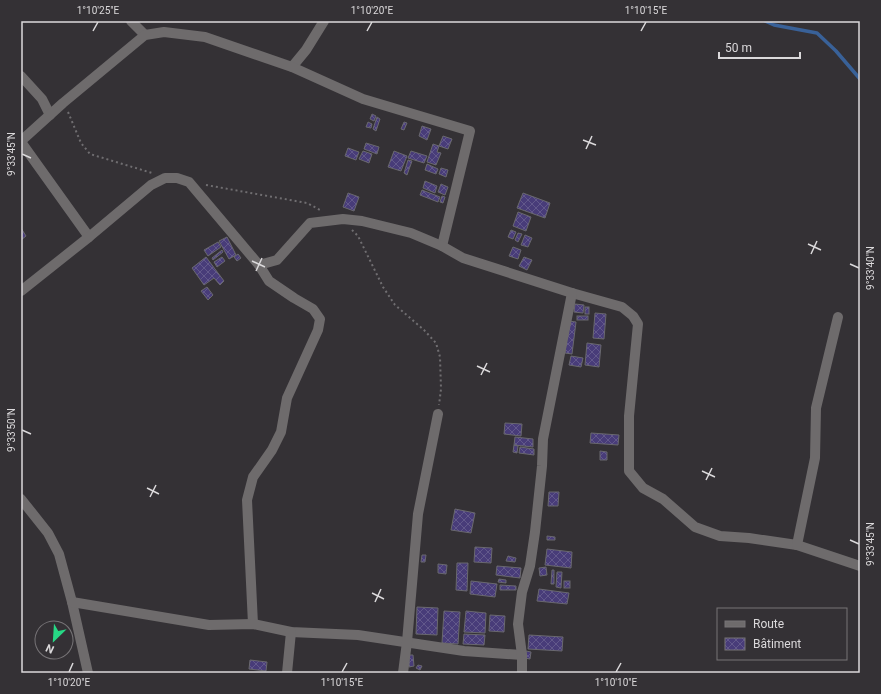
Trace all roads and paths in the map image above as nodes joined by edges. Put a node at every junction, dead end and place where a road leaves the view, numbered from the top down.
1 (131, 21) edge
2 (324, 21) edge
3 (146, 35) junction
4 (292, 66) junction
5 (21, 76) edge
6 (63, 103) junction
7 (50, 115) junction
8 (21, 141) edge
9 (165, 178) junction
10 (189, 182) junction
11 (322, 211) dead end
12 (343, 220) junction
13 (89, 237) junction
14 (442, 246) junction
15 (258, 265) junction
16 (21, 291) edge
17 (572, 294) junction
18 (838, 317) dead end
19 (438, 414) joint
20 (21, 499) edge
21 (796, 545) junction
22 (860, 566) edge
23 (72, 602) junction
24 (253, 624) junction
25 (291, 632) junction
26 (408, 642) junction
27 (522, 655) junction
28 (88, 673) edge
29 (287, 673) edge
30 (403, 673) edge
31 (522, 673) edge

1 - 3 street
2 - 4 street
3 - 4 street
3 - 6 street
4 - 14 street
5 - 7 street
6 - 7 street
6 - 9 path
7 - 8 street
8 - 13 street
9 - 10 street
9 - 13 street
10 - 11 path
10 - 15 street
12 - 14 street
12 - 15 street
12 - 19 path
13 - 16 street
14 - 17 street
15 - 24 street
17 - 21 street
17 - 27 street
18 - 21 street
19 - 26 street
20 - 23 street
21 - 22 street
23 - 24 street
23 - 28 street
24 - 25 street
25 - 26 street
25 - 29 street
26 - 27 street
26 - 30 street
27 - 31 street

